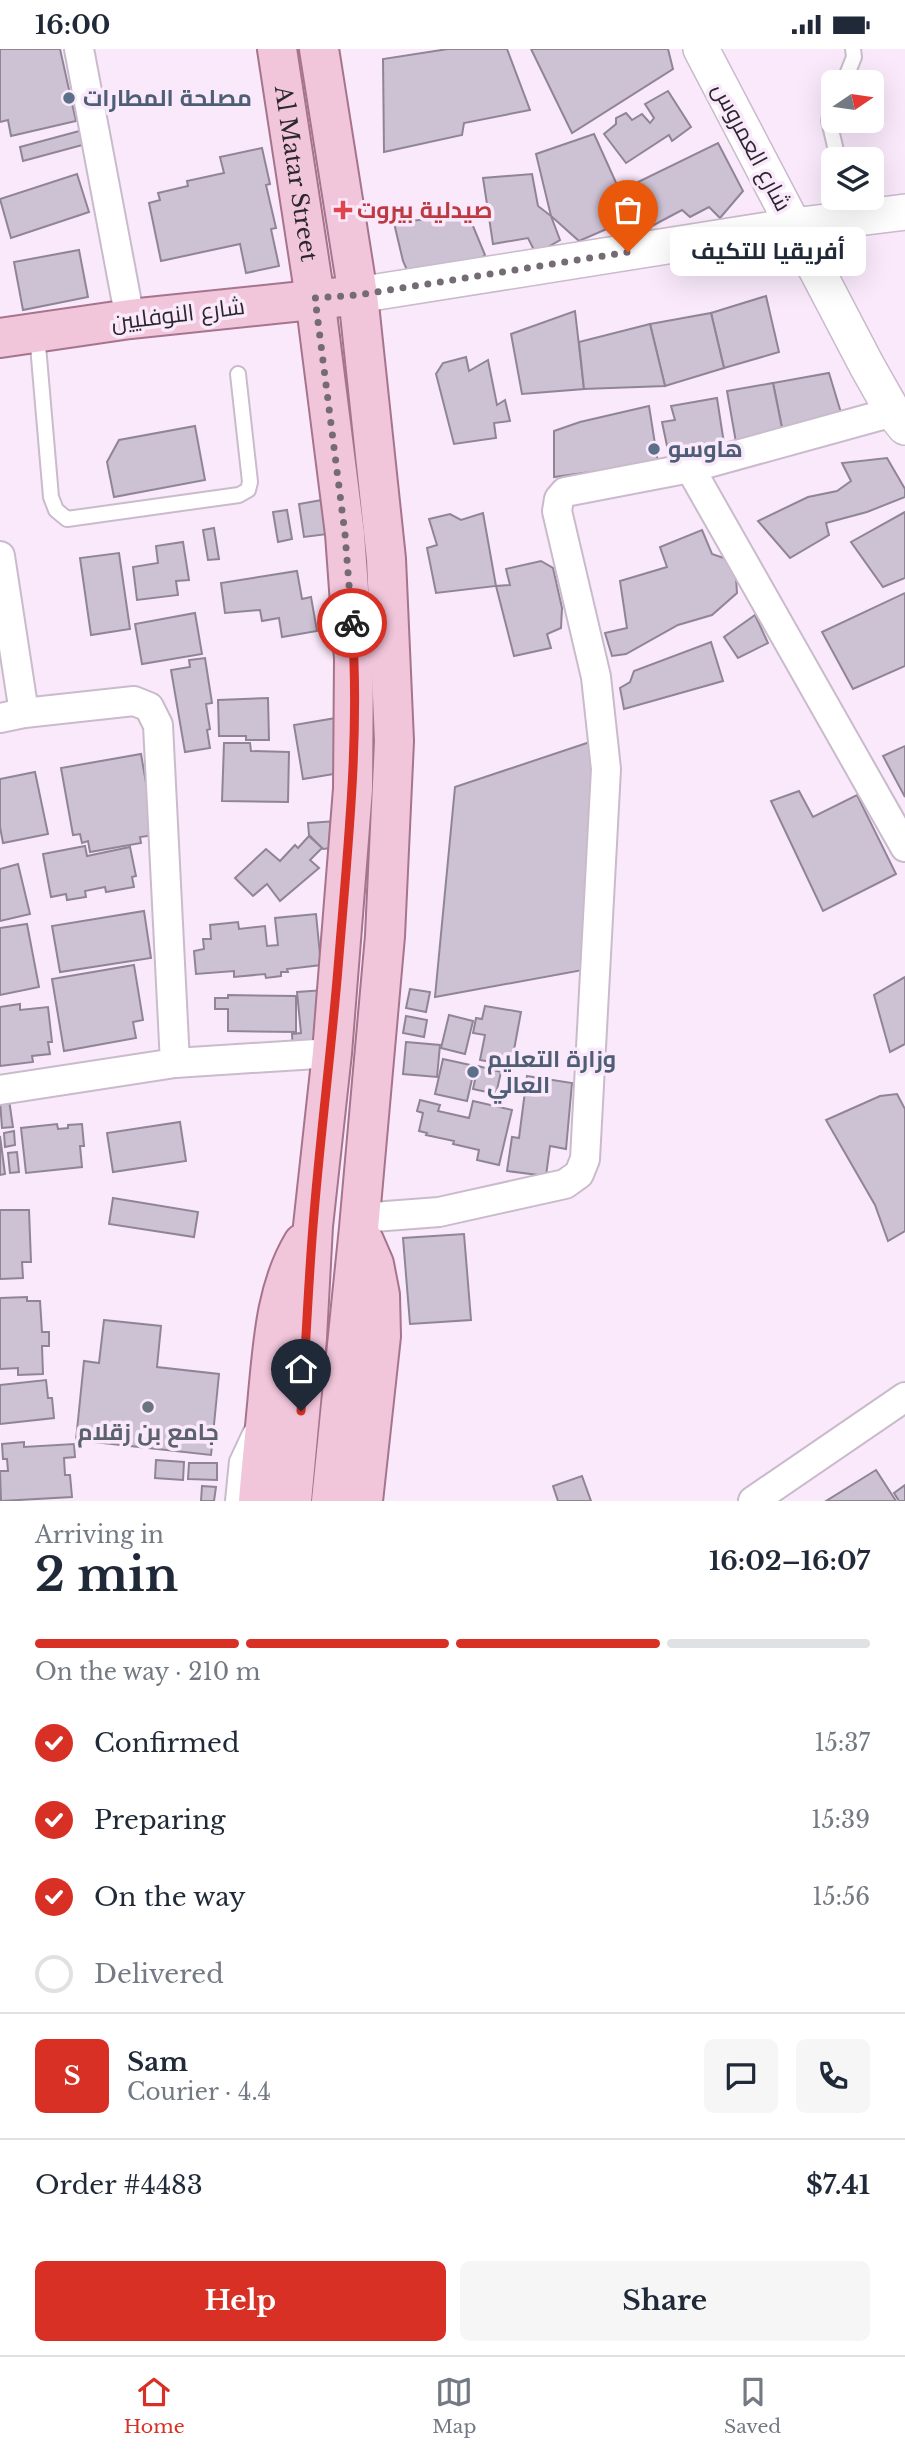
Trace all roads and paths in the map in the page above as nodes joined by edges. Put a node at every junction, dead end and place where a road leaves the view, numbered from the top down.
1 (79, 49) edge
2 (277, 49) edge
3 (319, 49) edge
4 (701, 49) edge
5 (853, 49) edge
6 (849, 70) edge
7 (845, 210) edge
8 (878, 210) edge
9 (905, 212) edge
10 (793, 226) junction
11 (358, 295) junction
12 (315, 298) junction
13 (130, 319) junction
14 (18, 336) edge
15 (238, 373) dead end
16 (899, 420) edge
17 (690, 468) junction
18 (0, 556) edge
19 (12, 715) edge
20 (905, 846) edge
21 (332, 1053) junction
22 (175, 1063) junction
23 (0, 1090) edge
24 (359, 1223) junction
25 (313, 1226) junction
26 (268, 1395) junction
27 (905, 1397) edge
28 (233, 1501) edge
29 (258, 1501) edge
30 (292, 1501) edge
31 (331, 1501) edge
32 (363, 1501) edge
33 (753, 1501) edge

1 - 13 street
2 - 12 main road, Al Matar Street
3 - 11 main road, Al Matar Street
4 - 10 street, شارع العمروس
5 - 6 lane
7 - 10 street
8 - 9 street
10 - 11 street
10 - 16 street, شارع العمروس
11 - 12 main road, شارع النوفليين
11 - 24 main road, Al Matar Street
12 - 13 main road, شارع النوفليين
12 - 21 main road, Al Matar Street
13 - 14 main road, شارع النوفليين
14 - 15 lane
16 - 17 street
17 - 20 street
17 - 24 street
18 - 19 street
19 - 22 street
21 - 22 street
21 - 25 main road, Al Matar Street
22 - 23 street
24 - 31 main road, Al Matar Street
24 - 32 main road
25 - 26 main road
25 - 30 main road, Al Matar Street
26 - 28 lane
26 - 29 main road
27 - 33 street

